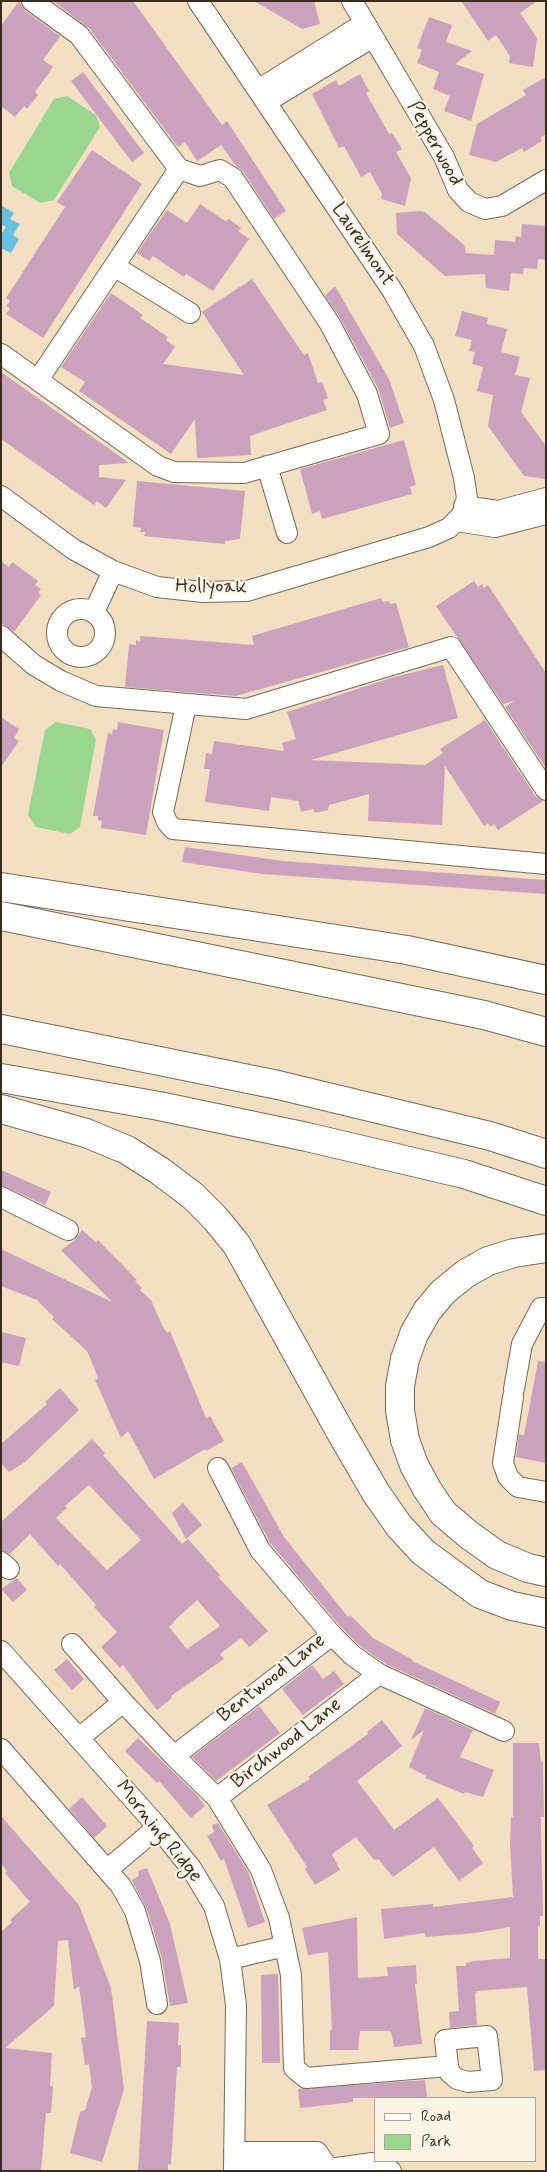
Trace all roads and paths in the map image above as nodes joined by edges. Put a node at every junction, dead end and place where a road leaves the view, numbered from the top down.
1 (32, 1) edge
2 (198, 1) edge
3 (352, 1) edge
4 (369, 30) junction
5 (262, 96) junction
6 (179, 169) junction
7 (546, 180) edge
8 (114, 266) junction
9 (190, 313) dead end
10 (1, 354) edge
11 (38, 380) junction
12 (267, 466) junction
13 (1, 496) edge
14 (546, 498) edge
15 (461, 514) junction
16 (546, 514) edge
17 (287, 533) dead end
18 (113, 571) junction
19 (94, 612) junction
20 (1, 636) edge
21 (73, 656) junction
22 (61, 681) junction
23 (186, 705) junction
24 (546, 790) edge
25 (546, 864) edge
26 (1, 887) edge
27 (1, 916) edge
28 (546, 980) edge
29 (1, 1029) edge
30 (546, 1032) edge
31 (1, 1078) edge
32 (1, 1109) edge
33 (546, 1154) edge
34 (1, 1197) edge
35 (546, 1201) edge
36 (68, 1230) dead end
37 (546, 1248) edge
38 (546, 1308) edge
39 (218, 1468) dead end
40 (546, 1492) edge
41 (546, 1572) edge
42 (546, 1613) edge
43 (332, 1634) junction
44 (72, 1644) dead end
45 (1, 1651) edge
46 (379, 1674) junction
47 (123, 1702) junction
48 (504, 1731) dead end
49 (79, 1738) junction
50 (174, 1756) junction
51 (5, 1762) edge
52 (217, 1798) junction
53 (158, 1827) junction
54 (107, 1870) junction
55 (285, 1946) junction
56 (230, 1959) junction
57 (157, 2004) dead end
58 (448, 2066) dead end
59 (234, 2164) edge
60 (391, 2171) edge

1 - 6 street
2 - 5 street, Laurelmont
3 - 4 street, Pepperwood
4 - 5 street
4 - 7 street, Pepperwood
5 - 15 street, Laurelmont
6 - 8 street
6 - 12 street
8 - 9 street
8 - 11 street
10 - 11 street
11 - 12 street
12 - 17 street
13 - 18 street, Hollyoak
14 - 15 street
15 - 16 street
15 - 18 street, Hollyoak
18 - 19 street
19 - 21 street
19 - 21 street
20 - 22 street
21 - 22 street
22 - 23 street
23 - 24 street
23 - 25 street
26 - 28 highway
27 - 30 highway
29 - 33 highway
31 - 35 highway
32 - 42 highway
34 - 36 street
37 - 41 highway
38 - 40 street
39 - 43 street, Bentwood Lane
43 - 46 street
43 - 50 street, Bentwood Lane
44 - 47 street
45 - 49 street, Morning Ridge
46 - 48 street
46 - 52 street, Birchwood Lane
47 - 49 street
47 - 50 street
49 - 53 street, Morning Ridge
50 - 52 street
51 - 54 street
52 - 55 street, Birchwood Lane
53 - 54 street
53 - 56 street, Morning Ridge
54 - 57 street
55 - 56 street
55 - 58 street, Birchwood Lane
56 - 59 street, Morning Ridge
59 - 60 street

